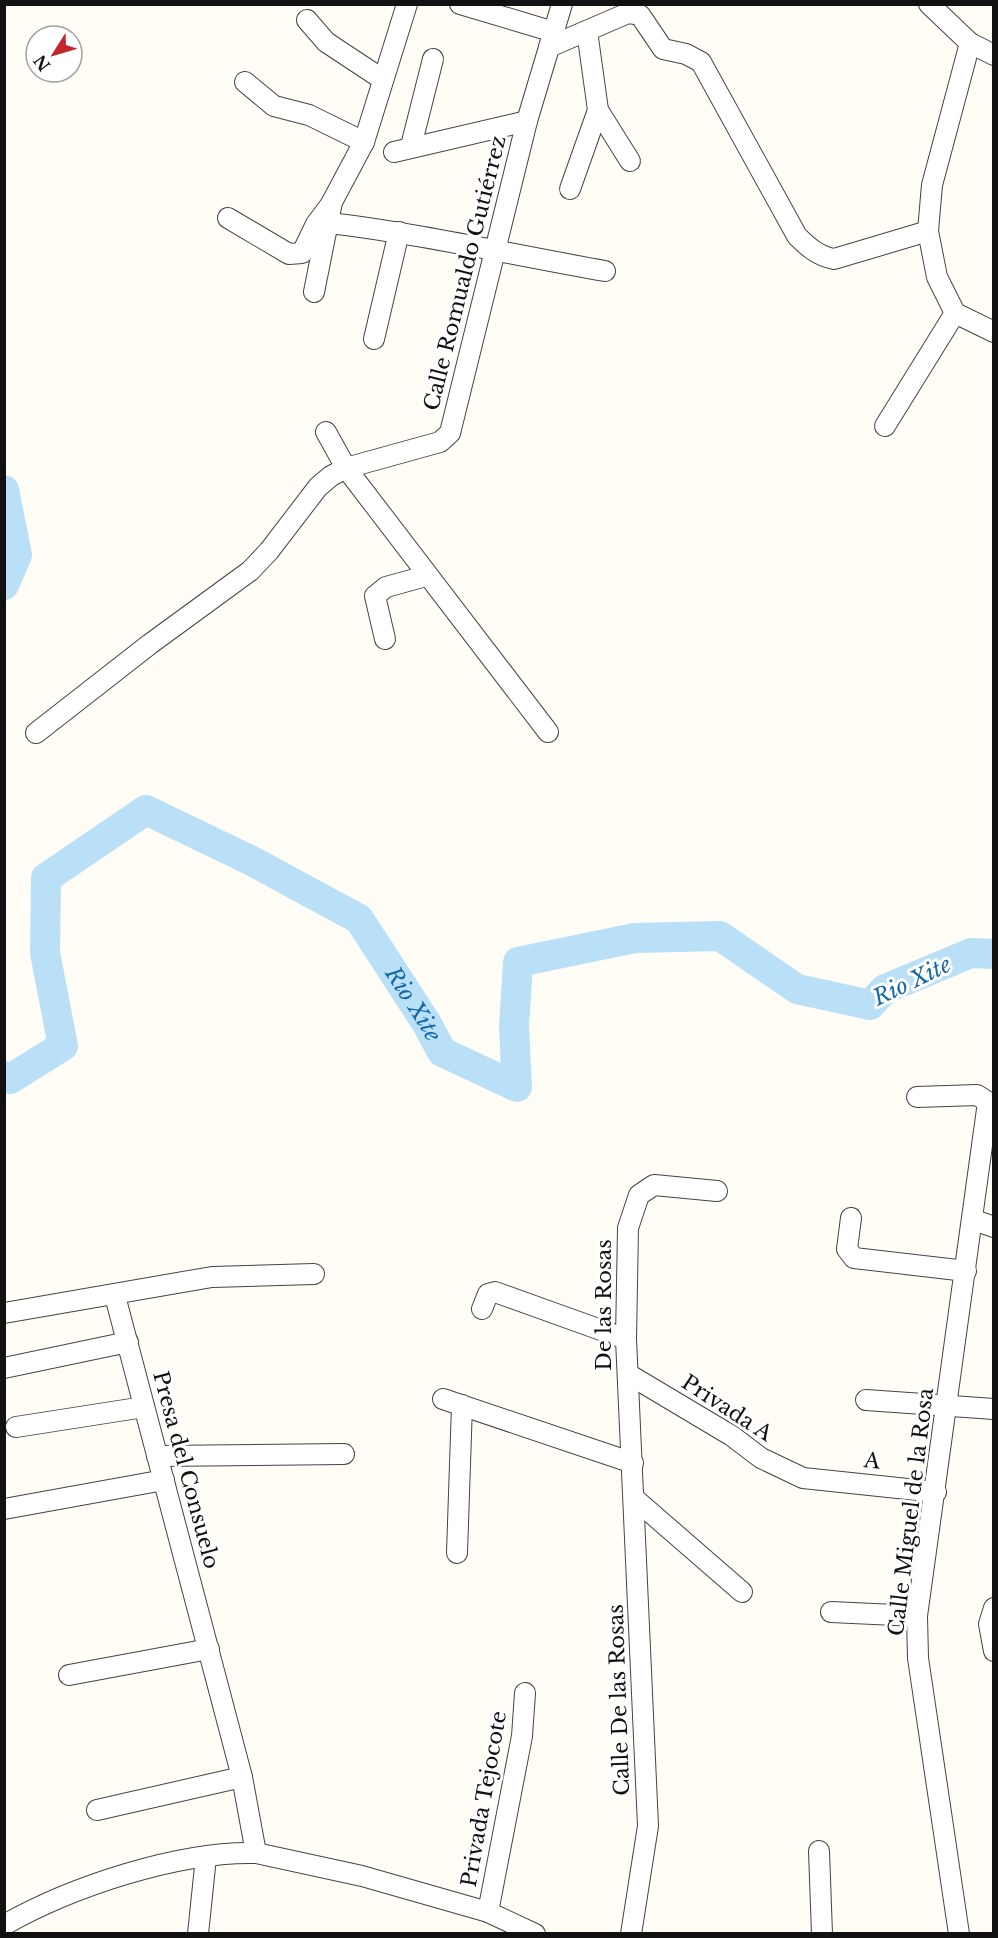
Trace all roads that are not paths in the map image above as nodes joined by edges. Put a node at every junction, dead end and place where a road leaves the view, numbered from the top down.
1 (407, 4) edge
2 (460, 4) edge
3 (562, 4) edge
4 (929, 4) edge
5 (954, 4) edge
6 (307, 20) dead end
7 (951, 26) junction
8 (587, 31) junction
9 (552, 39) junction
10 (970, 44) junction
11 (993, 55) edge
12 (433, 59) dead end
13 (382, 79) junction
14 (245, 82) dead end
15 (598, 110) junction
16 (527, 121) junction
17 (364, 142) junction
18 (630, 161) dead end
19 (570, 189) dead end
20 (333, 202) junction
21 (228, 218) dead end
22 (330, 223) junction
23 (928, 231) junction
24 (399, 232) junction
25 (495, 252) junction
26 (605, 271) dead end
27 (314, 292) dead end
28 (954, 313) junction
29 (993, 332) edge
30 (374, 339) dead end
31 (885, 426) dead end
32 (326, 432) dead end
33 (346, 468) junction
34 (426, 576) junction
35 (385, 639) dead end
36 (548, 732) dead end
37 (36, 733) dead end
38 (917, 1097) dead end
39 (717, 1191) dead end
40 (851, 1218) dead end
41 (974, 1220) junction
42 (993, 1227) edge
43 (966, 1271) junction
44 (314, 1274) dead end
45 (115, 1296) junction
46 (482, 1308) dead end
47 (4, 1313) edge
48 (626, 1340) junction
49 (128, 1342) junction
50 (4, 1368) edge
51 (628, 1374) junction
52 (442, 1399) dead end
53 (866, 1400) dead end
54 (462, 1405) junction
55 (948, 1406) junction
56 (144, 1407) junction
57 (993, 1409) edge
58 (16, 1427) dead end
59 (344, 1454) dead end
60 (157, 1456) junction
61 (633, 1462) junction
62 (803, 1478) joint
63 (164, 1480) junction
64 (936, 1492) junction
65 (635, 1499) junction
66 (4, 1509) edge
67 (456, 1553) dead end
68 (742, 1592) dead end
69 (993, 1609) edge
70 (831, 1612) dead end
71 (917, 1617) junction
72 (209, 1649) junction
73 (993, 1651) edge
74 (69, 1676) dead end
75 (525, 1693) dead end
76 (242, 1777) junction
77 (97, 1810) dead end
78 (819, 1851) dead end
79 (256, 1853) junction
80 (206, 1857) junction
81 (488, 1912) junction
82 (4, 1925) edge
83 (198, 1934) edge
84 (535, 1934) edge
85 (631, 1934) edge
86 (822, 1934) edge
87 (959, 1934) edge

1 - 13 street
2 - 9 street
3 - 9 street, Calle Romualdo Gutiérrez
4 - 7 street
5 - 7 street
6 - 13 street
7 - 10 street
8 - 9 street
8 - 15 street
8 - 23 street
9 - 16 street, Calle Romualdo Gutiérrez
10 - 11 street
10 - 23 street
12 - 16 street
13 - 17 street
14 - 17 street
15 - 18 street
15 - 19 street
16 - 25 street, Calle Romualdo Gutiérrez
17 - 20 street
20 - 21 street
20 - 22 street
22 - 24 street
22 - 27 street
23 - 28 street
24 - 25 street
24 - 30 street
25 - 26 street
25 - 33 street, Calle Romualdo Gutiérrez
28 - 29 street
28 - 31 street
32 - 33 street
33 - 34 street
33 - 37 street, Calle Romualdo Gutiérrez
34 - 35 street
34 - 36 street
38 - 41 street, Calle Miguel de la Rosa
39 - 48 street, De las Rosas
40 - 43 street
41 - 42 street
41 - 43 street, Calle Miguel de la Rosa
43 - 55 street, Calle Miguel de la Rosa
44 - 45 street
45 - 47 street
45 - 49 street, Presa del Consuelo
46 - 48 street
48 - 51 street, De las Rosas
49 - 50 street
49 - 56 street, Presa del Consuelo
51 - 61 street, De las Rosas
51 - 62 street, Privada A
52 - 54 street
53 - 55 street
54 - 61 street
54 - 67 street
55 - 57 street
55 - 64 street, Calle Miguel de la Rosa
56 - 58 street
56 - 60 street, Presa del Consuelo
59 - 60 street
60 - 63 street, Presa del Consuelo
61 - 65 street, Calle De las Rosas
62 - 64 street, A
63 - 66 street
63 - 72 street, Presa del Consuelo
64 - 71 street, Calle Miguel de la Rosa
65 - 68 street
65 - 85 street, Calle De las Rosas
69 - 73 street
70 - 71 street
71 - 87 street, Calle Miguel de la Rosa
72 - 74 street
72 - 76 street, Presa del Consuelo
75 - 81 street, Privada Tejocote
76 - 77 street
76 - 79 street, Presa del Consuelo
78 - 86 street
79 - 80 street
79 - 81 street
80 - 82 street
80 - 83 street
81 - 84 street

